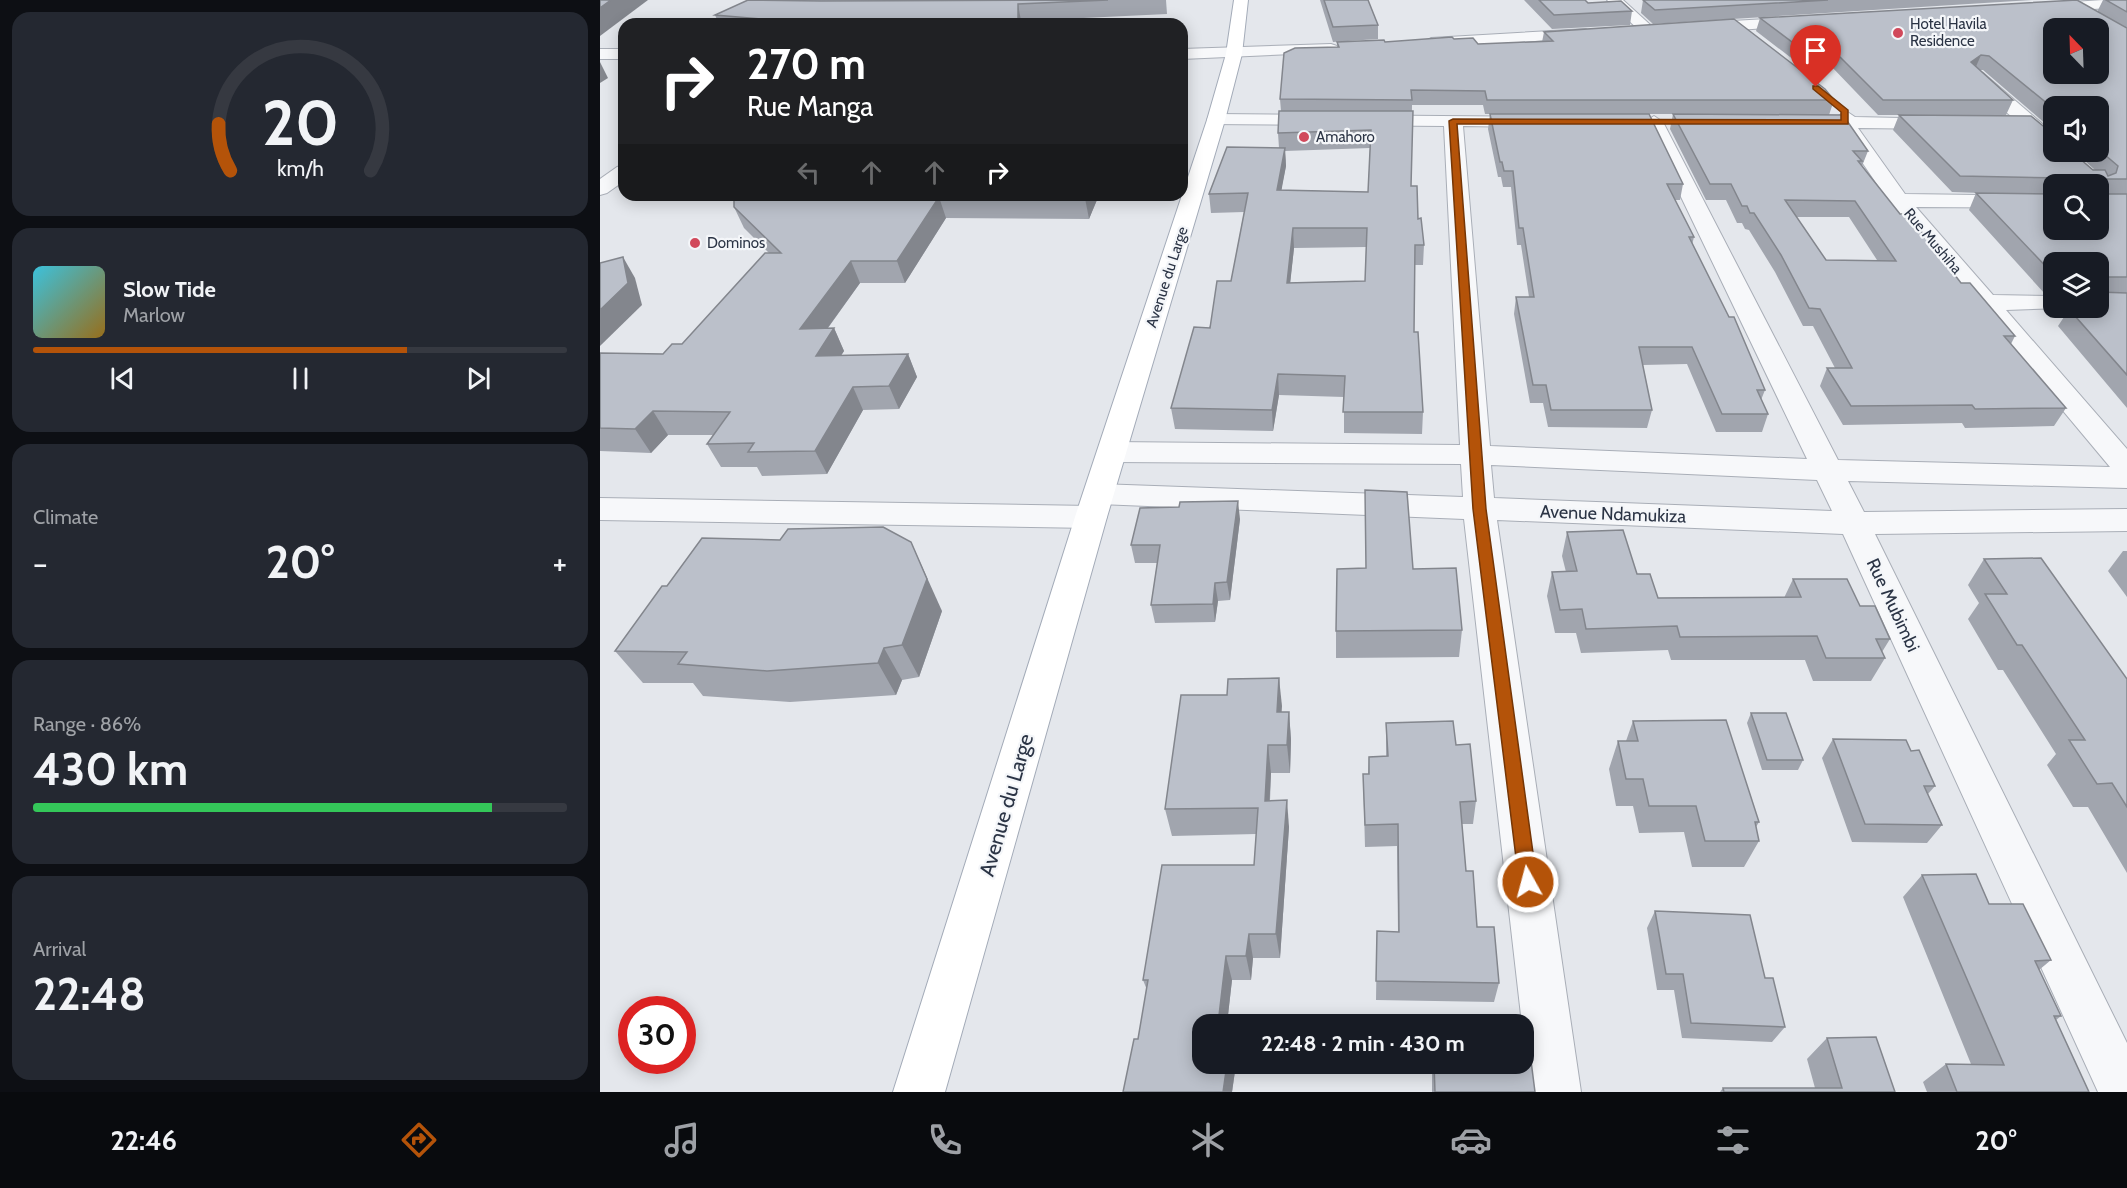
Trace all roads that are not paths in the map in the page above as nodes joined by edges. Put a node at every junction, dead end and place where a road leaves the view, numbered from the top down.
1 (1240, 0) edge
2 (1614, 0) edge
3 (2069, 3) edge
4 (2127, 3) edge
5 (2030, 9) edge
6 (2094, 18) edge
7 (1814, 21) edge
8 (1735, 25) junction
9 (1681, 29) edge
10 (1625, 32) edge
11 (1602, 34) edge
12 (1416, 44) edge
13 (1762, 46) edge
14 (1346, 48) edge
15 (600, 54) edge
16 (618, 54) edge
17 (1188, 54) edge
18 (1233, 54) junction
19 (1976, 76) edge
20 (1836, 102) edge
21 (1216, 120) junction
22 (1453, 121) junction
23 (1548, 122) edge
24 (1654, 122) edge
25 (1785, 122) edge
26 (1845, 123) junction
27 (1960, 123) edge
28 (2006, 123) edge
29 (2029, 123) junction
30 (2043, 135) edge
31 (618, 176) edge
32 (600, 189) edge
33 (1899, 200) junction
34 (2043, 202) edge
35 (1985, 302) junction
36 (2043, 303) edge
37 (1112, 452) junction
38 (1476, 455) junction
39 (2127, 468) edge
40 (1826, 470) junction
41 (2127, 478) edge
42 (1095, 506) junction
43 (600, 509) edge
44 (1479, 509) junction
45 (2127, 520) edge
46 (1854, 523) junction
47 (919, 1092) edge
48 (1555, 1092) edge
49 (2124, 1092) edge

1 - 18 main road, Avenue du Large
2 - 10 street
3 - 4 street
3 - 5 street
3 - 6 street
7 - 8 street
8 - 9 street
8 - 13 street
11 - 12 street
14 - 18 street
15 - 16 street
17 - 18 street
18 - 21 main road, Avenue du Large
19 - 29 street
20 - 26 street, Rue Mushiha
21 - 22 street
21 - 37 main road, Avenue du Large
22 - 23 street
22 - 38 street
24 - 40 street, Rue Mubimbi
25 - 26 street
26 - 27 street
26 - 33 street, Rue Mushiha
28 - 29 street
29 - 30 street
31 - 32 street
33 - 34 street
33 - 35 street, Rue Mushiha
35 - 36 street
35 - 39 street, Rue Mushiha
37 - 38 street
37 - 42 main road, Avenue du Large
38 - 40 street
38 - 44 street
40 - 41 street
40 - 46 street, Rue Mubimbi
42 - 43 street
42 - 44 street, Avenue Ndamukiza
42 - 47 main road, Avenue du Large
44 - 46 street, Avenue Ndamukiza
44 - 48 street
45 - 46 street, Avenue Ndamukiza
46 - 49 street, Rue Mubimbi

